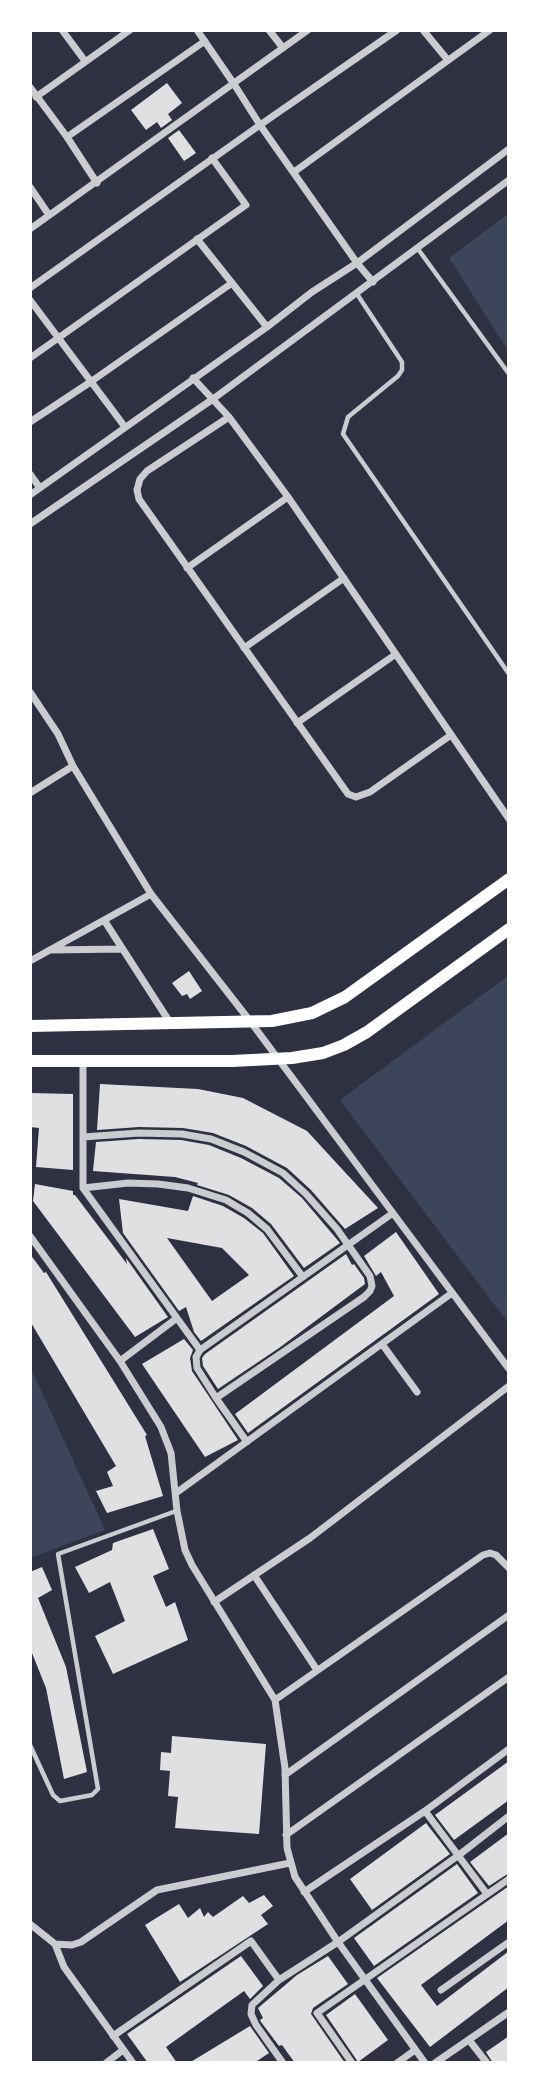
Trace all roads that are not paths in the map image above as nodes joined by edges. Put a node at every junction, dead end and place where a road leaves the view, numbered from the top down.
1 (62, 30) edge
2 (129, 30) edge
3 (197, 30) edge
4 (269, 30) edge
5 (308, 30) edge
6 (397, 30) edge
7 (423, 30) edge
8 (490, 30) edge
9 (205, 41) junction
10 (283, 48) junction
11 (447, 60) junction
12 (85, 61) junction
13 (234, 84) junction
14 (30, 88) edge
15 (36, 97) junction
16 (260, 125) junction
17 (67, 137) junction
18 (509, 149) edge
19 (212, 158) junction
20 (294, 172) junction
21 (509, 180) edge
22 (97, 183) junction
23 (30, 187) edge
24 (50, 215) junction
25 (30, 229) edge
26 (197, 239) junction
27 (418, 249) junction
28 (357, 262) junction
29 (232, 282) junction
30 (373, 282) junction
31 (30, 289) edge
32 (357, 294) junction
33 (30, 300) edge
34 (267, 327) junction
35 (57, 338) junction
36 (30, 358) edge
37 (509, 374) edge
38 (193, 378) junction
39 (89, 383) junction
40 (213, 399) junction
41 (229, 417) junction
42 (30, 422) edge
43 (125, 427) junction
44 (30, 474) edge
45 (40, 488) junction
46 (30, 495) edge
47 (288, 497) junction
48 (30, 524) edge
49 (187, 568) junction
50 (344, 578) junction
51 (244, 648) junction
52 (396, 654) junction
53 (509, 674) edge
54 (30, 692) edge
55 (297, 723) junction
56 (452, 735) junction
57 (73, 766) junction
58 (30, 793) edge
59 (509, 819) edge
60 (509, 879) edge
61 (151, 894) junction
62 (104, 920) junction
63 (509, 929) edge
64 (122, 949) junction
65 (47, 950) junction
66 (30, 961) edge
67 (169, 1021) junction
68 (250, 1021) junction
69 (30, 1026) edge
70 (279, 1059) junction
71 (30, 1061) edge
72 (83, 1061) junction
73 (83, 1137) junction
74 (83, 1188) junction
75 (393, 1213) junction
76 (30, 1236) edge
77 (348, 1244) junction
78 (303, 1276) junction
79 (452, 1293) junction
80 (177, 1318) junction
81 (382, 1344) junction
82 (200, 1350) junction
83 (120, 1361) junction
84 (509, 1369) edge
85 (509, 1386) edge
86 (417, 1392) dead end
87 (216, 1398) junction
88 (247, 1442) junction
89 (176, 1493) junction
90 (177, 1511) junction
91 (509, 1569) edge
92 (254, 1575) junction
93 (214, 1602) junction
94 (509, 1615) edge
95 (317, 1670) junction
96 (509, 1677) edge
97 (275, 1700) junction
98 (30, 1745) edge
99 (509, 1749) edge
100 (285, 1775) junction
101 (425, 1811) junction
102 (509, 1816) edge
103 (286, 1835) junction
104 (459, 1855) junction
105 (290, 1863) junction
106 (509, 1879) edge
107 (304, 1892) junction
108 (487, 1894) junction
109 (30, 1924) edge
110 (338, 1941) junction
111 (509, 1942) edge
112 (55, 1944) junction
113 (279, 1980) junction
114 (366, 1980) junction
115 (441, 1990) dead end
116 (509, 2012) edge
117 (113, 2036) junction
118 (469, 2040) junction
119 (123, 2050) junction
120 (415, 2050) junction
121 (106, 2063) edge
122 (133, 2063) edge
123 (283, 2063) edge
124 (352, 2063) edge
125 (397, 2063) edge
126 (425, 2063) edge
127 (435, 2063) edge
128 (487, 2063) edge

1 - 12 street
2 - 12 street
3 - 9 street
4 - 10 street
5 - 10 street
6 - 16 street
7 - 11 street
8 - 11 street
9 - 13 street
9 - 17 street
10 - 13 street
11 - 20 street
12 - 15 street
13 - 16 street
13 - 22 street
14 - 15 street
15 - 17 street
16 - 19 street
16 - 20 street
17 - 22 street
18 - 28 street
19 - 26 street
19 - 31 street
20 - 28 street
21 - 27 street
22 - 24 street
23 - 24 street
24 - 25 street
26 - 29 street
26 - 35 street
27 - 30 street
27 - 37 lane
28 - 30 street
28 - 34 street
29 - 34 street
29 - 39 street
30 - 32 street
32 - 40 street
32 - 53 lane
33 - 35 street
34 - 38 street
35 - 36 street
35 - 39 street
38 - 40 street
38 - 43 street
39 - 42 street
39 - 43 street
40 - 41 street
40 - 48 street
41 - 47 street
41 - 49 street
43 - 45 street
44 - 45 street
45 - 46 street
47 - 49 street
47 - 50 street
49 - 51 street
50 - 51 street
50 - 52 street
51 - 55 street
52 - 55 street
52 - 56 street
54 - 57 street
55 - 56 street
56 - 59 street
57 - 58 street
57 - 61 street
60 - 68 main road
61 - 62 street
61 - 68 street
62 - 64 street
62 - 65 street
63 - 70 main road
64 - 65 street
64 - 67 street
65 - 66 street
67 - 68 main road
67 - 69 main road
68 - 70 street
70 - 72 main road
70 - 75 street
71 - 72 main road
72 - 73 street
73 - 74 street
73 - 77 street
74 - 78 street
74 - 80 street
75 - 77 street
75 - 79 street
76 - 83 street
77 - 78 street
77 - 87 street
78 - 82 street
79 - 81 street
79 - 84 street
80 - 82 street
80 - 83 street
81 - 86 street
81 - 88 street
82 - 87 street
83 - 89 street
85 - 92 street
87 - 88 street
88 - 89 street
89 - 90 street
90 - 93 street
90 - 98 lane
91 - 95 street
92 - 93 street
92 - 95 street
93 - 97 street
94 - 100 street
95 - 97 street
96 - 103 street
97 - 100 street
99 - 101 street
100 - 103 street
101 - 104 street
101 - 107 street
102 - 104 street
103 - 105 street
104 - 108 street
104 - 110 street
105 - 107 street
105 - 112 street
106 - 108 street
107 - 110 street
108 - 114 street
109 - 112 street
110 - 113 street
110 - 114 street
111 - 115 street
112 - 117 street
113 - 117 street
113 - 123 street
114 - 120 street
114 - 124 street
116 - 118 street
117 - 119 street
118 - 127 street
118 - 128 street
119 - 121 street
119 - 122 street
120 - 125 street
120 - 126 street

